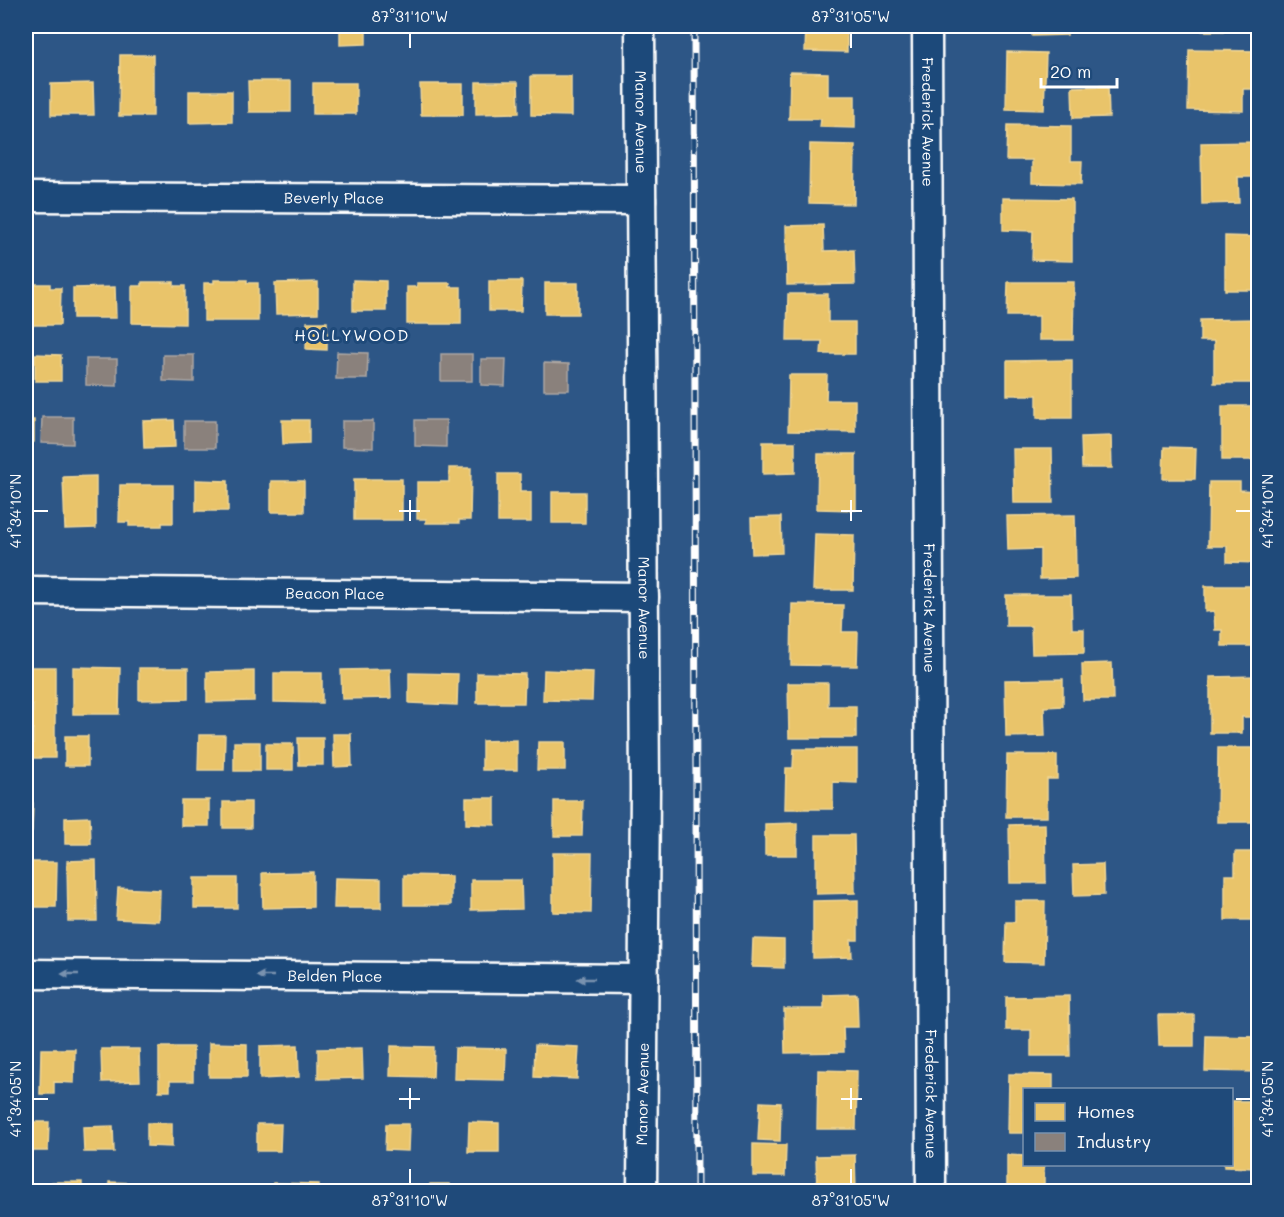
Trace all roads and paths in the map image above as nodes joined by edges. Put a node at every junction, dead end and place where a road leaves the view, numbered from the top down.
1 (640, 26) edge
2 (927, 26) edge
3 (26, 197) edge
4 (641, 200) junction
5 (26, 591) edge
6 (644, 597) junction
7 (26, 974) edge
8 (644, 979) junction
9 (642, 1191) edge
10 (931, 1191) edge

1 - 4 street, Manor Avenue
2 - 10 street, Frederick Avenue
3 - 4 street, Beverly Place
4 - 6 street, Manor Avenue
5 - 6 street, Beacon Place
6 - 8 street, Manor Avenue
8 -> 7 street, Belden Place
8 - 9 street, Manor Avenue

